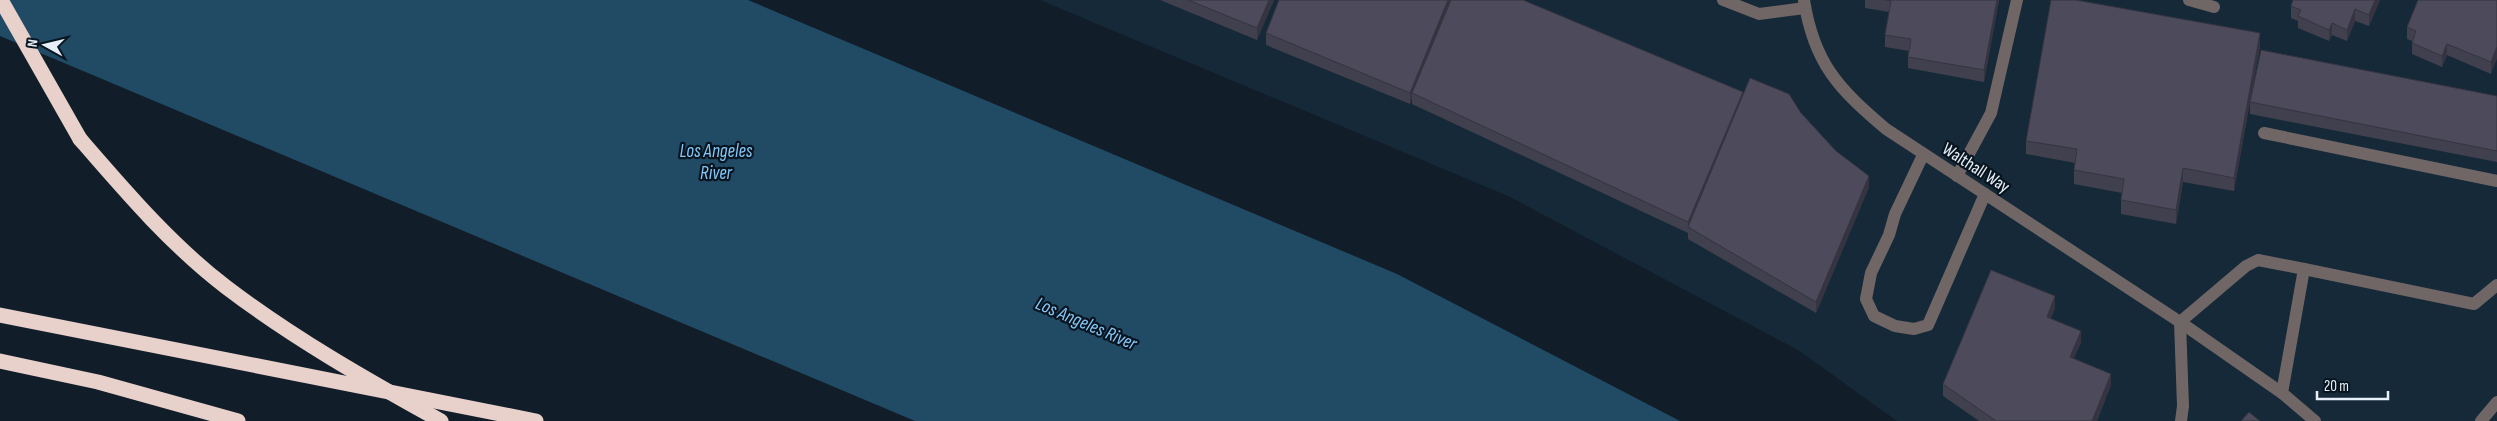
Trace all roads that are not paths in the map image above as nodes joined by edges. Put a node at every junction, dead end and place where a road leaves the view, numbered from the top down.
1 (1, 0) edge
2 (13, 0) edge
3 (1723, 0) edge
4 (2017, 0) edge
5 (2189, 0) edge
6 (1805, 4) edge
7 (2214, 6) dead end
8 (2264, 133) dead end
9 (80, 139) junction
10 (1923, 155) junction
11 (1957, 176) junction
12 (2497, 181) edge
13 (1985, 194) junction
14 (2304, 269) junction
15 (2497, 285) edge
16 (0, 315) edge
17 (2180, 322) junction
18 (0, 361) edge
19 (2282, 393) junction
20 (2497, 402) edge
21 (238, 421) edge
22 (441, 421) edge
23 (536, 421) edge
24 (2181, 421) edge
25 (2315, 421) edge
26 (2481, 421) edge

1 - 9 highway
2 - 9 highway
3 - 6 street
4 - 11 street
5 - 7 street
6 - 10 street, Walthall Way
8 - 12 street
9 - 22 highway, bridge
10 - 11 street, Walthall Way
10 - 13 street
11 - 13 street, Walthall Way
13 - 17 street, Walthall Way
14 - 15 street
14 - 17 street
14 - 19 street
16 - 23 highway
17 - 19 street, Walthall Way
17 - 24 street
18 - 21 highway
19 - 25 street, Walthall Way
20 - 26 street

